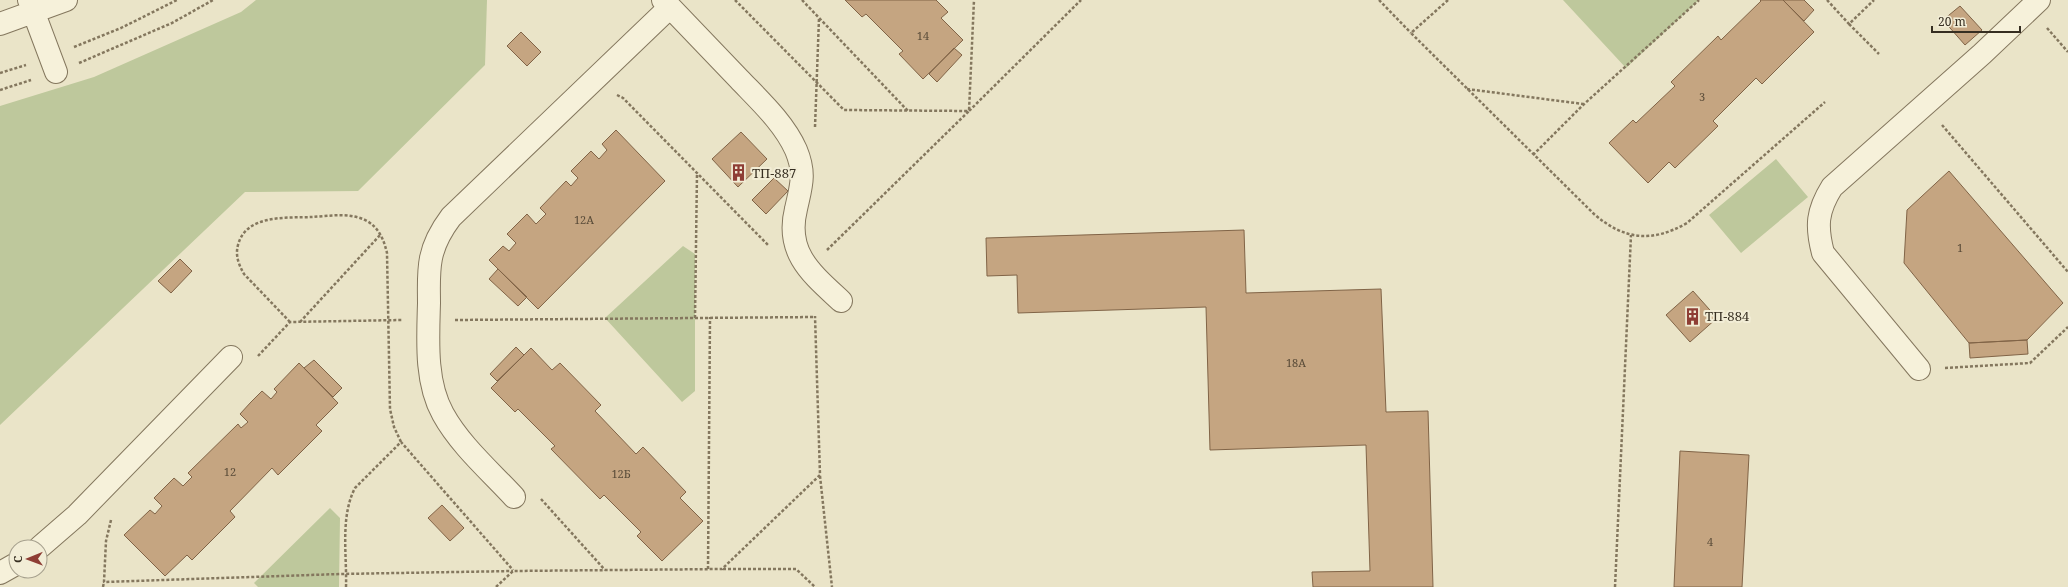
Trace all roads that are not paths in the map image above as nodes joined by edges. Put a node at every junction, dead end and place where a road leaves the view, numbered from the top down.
1 (66, 0) edge
2 (2039, 0) edge
3 (666, 4) edge
4 (31, 6) edge
5 (0, 24) edge
6 (53, 64) road end
7 (841, 301) dead end
8 (232, 357) dead end
9 (1920, 370) road end
10 (514, 497) dead end
11 (48, 540) edge

1 - 4 street
2 - 9 street
3 - 7 street
3 - 10 street
4 - 5 street
4 - 6 street
8 - 11 street

